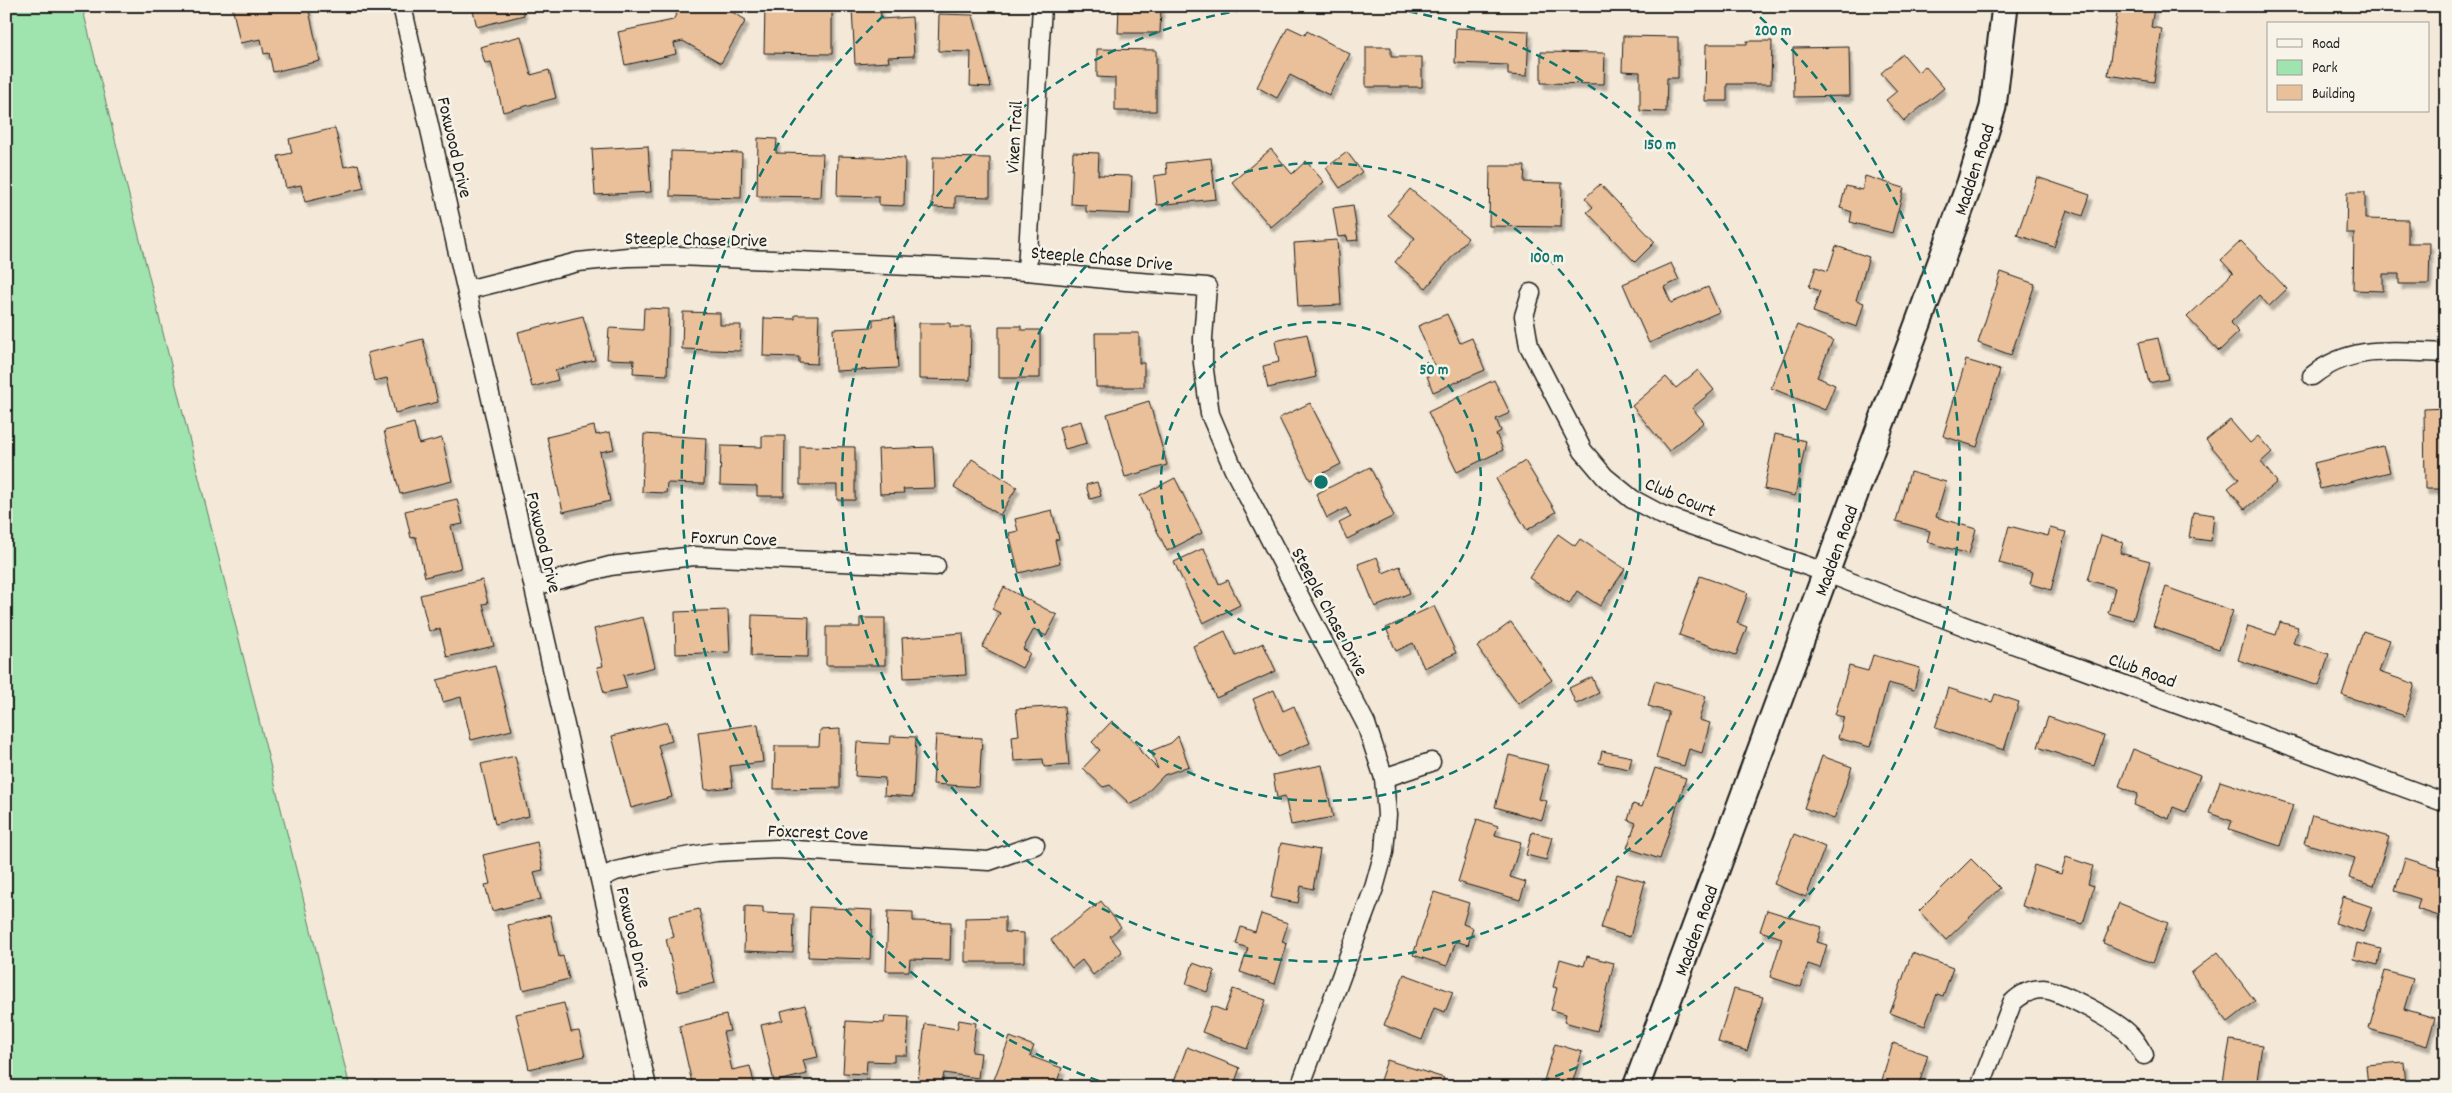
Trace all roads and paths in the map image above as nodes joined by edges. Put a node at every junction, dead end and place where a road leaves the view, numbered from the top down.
1 (402, 6) edge
2 (1042, 6) edge
3 (2005, 6) edge
4 (1028, 271) junction
5 (466, 290) junction
6 (1531, 293) dead end
7 (2446, 353) edge
8 (2312, 376) dead end
9 (936, 566) dead end
10 (1827, 573) junction
11 (534, 586) junction
12 (1431, 762) dead end
13 (1384, 778) junction
14 (2446, 803) edge
15 (1035, 845) dead end
16 (600, 878) junction
17 (2144, 1055) dead end
18 (647, 1087) edge
19 (1300, 1087) edge
20 (1636, 1087) edge
21 (1980, 1087) edge

1 - 5 street, Foxwood Drive
2 - 4 street, Vixen Trail
3 - 10 street, Madden Road
4 - 5 street, Steeple Chase Drive
4 - 13 street, Steeple Chase Drive
5 - 11 street, Foxwood Drive
6 - 10 street, Club Court
7 - 8 street
9 - 11 street, Foxrun Cove
10 - 14 street, Club Road
10 - 20 street, Madden Road
11 - 16 street, Foxwood Drive
12 - 13 street
13 - 19 street, Steeple Chase Drive
15 - 16 street, Foxcrest Cove
16 - 18 street, Foxwood Drive
17 - 21 street

